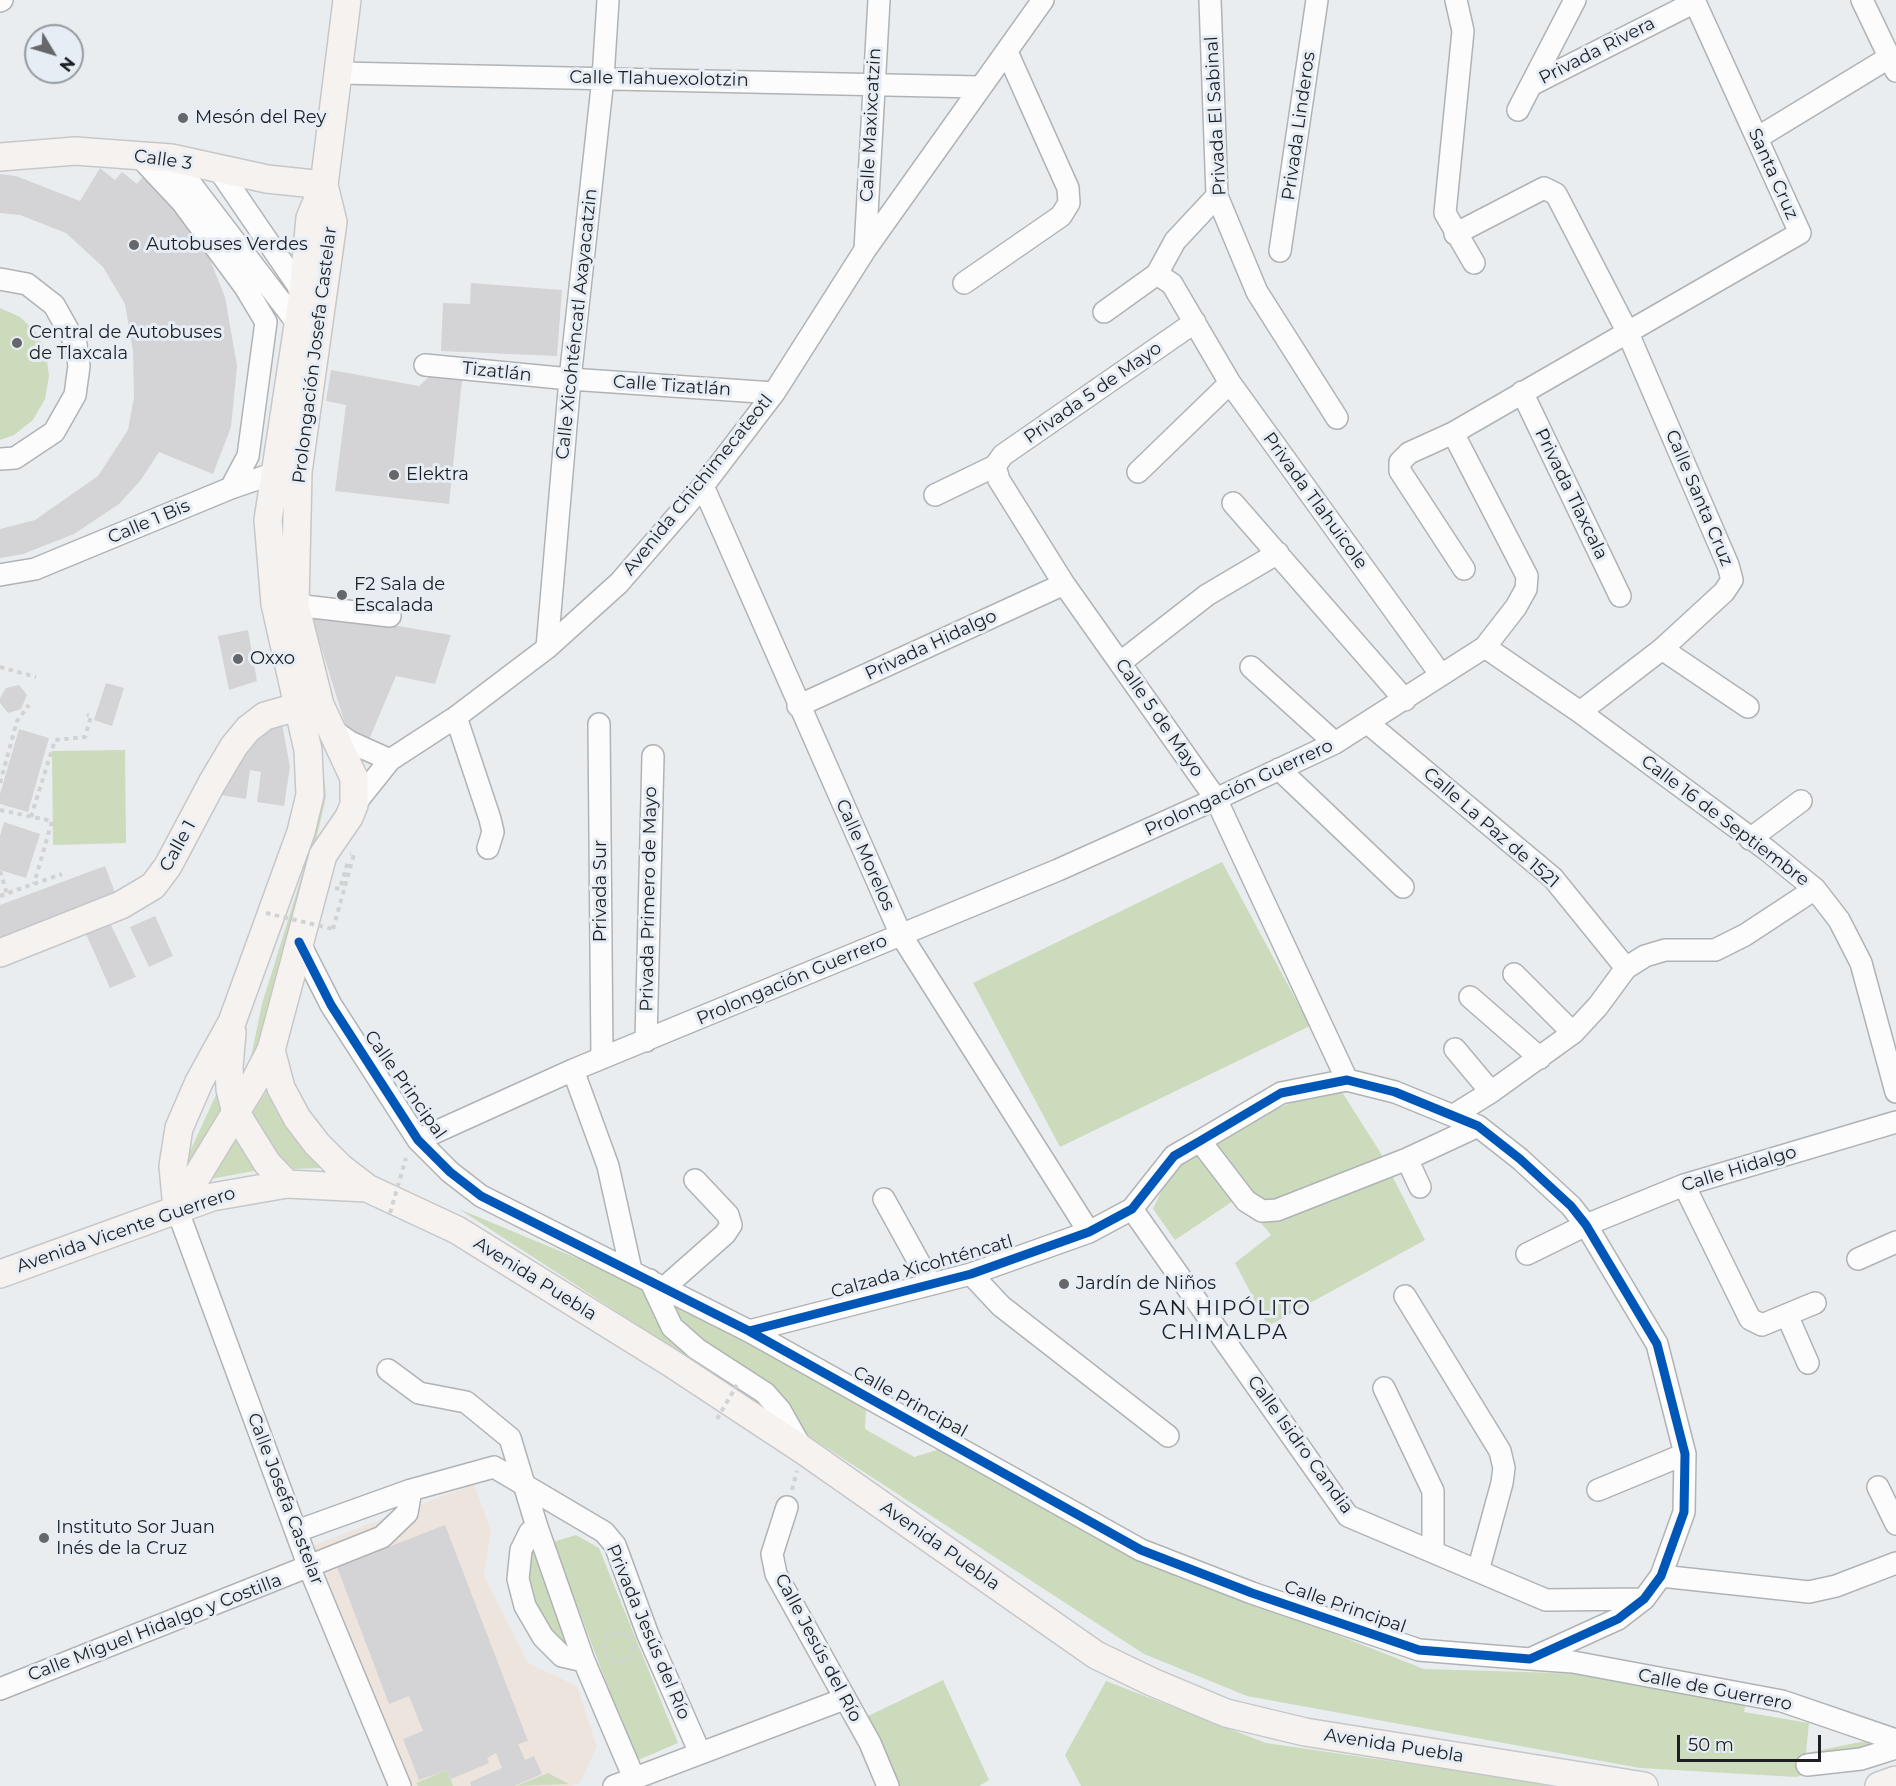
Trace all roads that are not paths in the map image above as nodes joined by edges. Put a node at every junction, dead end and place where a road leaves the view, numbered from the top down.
1 (347, 0) edge
2 (608, 0) edge
3 (879, 0) edge
4 (1043, 0) edge
5 (1210, 0) edge
6 (1317, 0) edge
7 (1456, 0) edge
8 (1575, 0) edge
9 (1862, 0) edge
10 (1694, 1) edge
11 (1007, 52) junction
12 (1893, 64) edge
13 (340, 73) junction
14 (603, 78) junction
15 (873, 84) junction
16 (1531, 85) junction
17 (979, 87) junction
18 (1518, 110) dead end
19 (1757, 138) junction
20 (139, 156) junction
21 (0, 157) edge
22 (171, 158) junction
23 (219, 170) junction
24 (324, 185) junction
25 (1217, 196) junction
26 (1455, 234) junction
27 (865, 250) junction
28 (1280, 251) dead end
29 (1474, 263) dead end
30 (1157, 274) junction
31 (0, 279) edge
32 (964, 283) dead end
33 (303, 293) junction
34 (1104, 312) dead end
35 (266, 322) junction
36 (1195, 322) junction
37 (297, 331) junction
38 (1627, 331) junction
39 (425, 364) dead end
40 (570, 379) junction
41 (1230, 383) junction
42 (1522, 392) junction
43 (774, 393) junction
44 (1337, 418) dead end
45 (1453, 433) junction
46 (248, 456) junction
47 (0, 459) edge
48 (995, 466) junction
49 (1138, 472) dead end
50 (287, 473) junction
51 (702, 486) junction
52 (231, 488) junction
53 (935, 495) dead end
54 (1233, 503) dead end
55 (1278, 554) junction
56 (1464, 569) dead end
57 (0, 575) edge
58 (1064, 584) junction
59 (1620, 596) dead end
60 (295, 604) junction
61 (390, 616) dead end
62 (1485, 647) junction
63 (547, 648) junction
64 (1662, 649) junction
65 (1121, 662) junction
66 (1251, 667) dead end
67 (1441, 675) junction
68 (1405, 700) junction
69 (798, 706) junction
70 (1748, 707) dead end
71 (1580, 712) junction
72 (316, 713) junction
73 (456, 717) junction
74 (599, 724) dead end
75 (1370, 724) junction
76 (1335, 743) junction
77 (653, 756) dead end
78 (390, 760) junction
79 (1279, 769) junction
80 (1216, 799) junction
81 (1801, 801) dead end
82 (306, 816) junction
83 (348, 816) junction
84 (1750, 839) junction
85 (488, 848) dead end
86 (1403, 887) dead end
87 (1815, 889) junction
88 (901, 935) junction
89 (299, 942) junction
90 (0, 953) edge
91 (1626, 968) junction
92 (1514, 974) dead end
93 (1470, 997) dead end
94 (232, 1022) junction
95 (1573, 1033) junction
96 (646, 1041) junction
97 (1890, 1041) edge
98 (1455, 1049) dead end
99 (271, 1050) junction
100 (602, 1058) junction
101 (1540, 1058) junction
102 (573, 1070) junction
103 (1347, 1080) junction
104 (1491, 1092) junction
105 (1896, 1092) edge
106 (236, 1113) junction
107 (1454, 1114) junction
108 (1896, 1122) edge
109 (1478, 1126) junction
110 (418, 1140) junction
111 (1200, 1141) junction
112 (1407, 1159) junction
113 (695, 1180) dead end
114 (287, 1184) junction
115 (1684, 1185) junction
116 (1420, 1187) dead end
117 (367, 1188) junction
118 (884, 1199) dead end
119 (177, 1209) junction
120 (1132, 1209) junction
121 (1586, 1225) junction
122 (1089, 1232) junction
123 (1896, 1242) edge
124 (1527, 1254) dead end
125 (1858, 1259) dead end
126 (631, 1270) junction
127 (0, 1274) edge
128 (971, 1274) junction
129 (657, 1284) junction
130 (931, 1284) junction
131 (1405, 1296) dead end
132 (1815, 1303) dead end
133 (1787, 1315) junction
134 (749, 1331) junction
135 (1808, 1364) dead end
136 (388, 1370) dead end
137 (1384, 1388) dead end
138 (1168, 1436) dead end
139 (803, 1450) junction
140 (1684, 1454) junction
141 (523, 1485) junction
142 (1878, 1487) dead end
143 (411, 1490) junction
144 (1598, 1490) dead end
145 (787, 1507) road end
146 (1896, 1524) edge
147 (537, 1527) junction
148 (297, 1531) junction
149 (1433, 1552) junction
150 (1896, 1563) edge
151 (309, 1567) junction
152 (1478, 1570) junction
153 (1661, 1576) junction
154 (1644, 1599) junction
155 (1530, 1659) junction
156 (584, 1661) junction
157 (0, 1689) edge
158 (844, 1699) junction
159 (1896, 1740) edge
160 (1896, 1748) edge
161 (700, 1753) junction
162 (1808, 1765) dead end
163 (634, 1778) junction
164 (1896, 1780) edge
165 (400, 1786) edge
166 (614, 1786) edge
167 (888, 1786) edge
168 (1644, 1786) edge
169 (1879, 1786) edge

1 - 13 main road
2 - 14 street, Calle Xicohténcatl Axayacatzin
3 - 15 street, Calle Maxixcatzin
4 - 11 street, Avenida Chichimecateotl
5 - 25 street, Privada El Sabinal
6 - 28 street, Privada Linderos
7 - 26 street
8 - 16 street
9 - 12 street
10 - 16 street, Privada Rivera
10 - 19 street, Santa Cruz
11 - 17 street, Avenida Chichimecateotl
11 - 32 street
12 - 19 street
13 - 14 street, Calle Tlahuexolotzin
13 - 24 main road
14 - 15 street, Calle Tlahuexolotzin
14 - 40 street, Calle Xicohténcatl Axayacatzin
15 - 17 street, Calle Tlahuexolotzin
15 - 27 street, Calle Maxixcatzin
16 - 18 street
17 - 27 street, Avenida Chichimecateotl
19 - 38 street, Santa Cruz
20 - 21 main road, Calle 3
20 - 22 main road, Calle 3
20 - 35 street
22 - 23 main road, Calle 3
22 - 37 street
23 - 24 main road, Calle 3
23 - 33 street
24 - 33 main road, Prolongación Josefa Castelar
24 - 50 main road, Prolongación Josefa Castelar
25 - 30 street
25 - 44 street, Privada El Sabinal
26 - 29 street
26 - 38 street
27 - 43 street, Avenida Chichimecateotl
30 - 34 street
30 - 36 street, Privada Tlahuicole
31 - 47 street
33 - 37 main road, Prolongación Josefa Castelar
35 - 37 street
35 - 46 street
36 - 41 street, Privada Tlahuicole
36 - 48 street, Privada 5 de Mayo
37 - 50 main road, Prolongación Josefa Castelar
38 - 42 street
38 - 64 street, Calle Santa Cruz
39 - 40 street, Tizatlán
40 - 43 street, Calle Tizatlán
40 - 63 street, Calle Xicohténcatl Axayacatzin
41 - 49 street
41 - 67 street, Privada Tlahuicole
42 - 45 street
42 - 59 street, Privada Tlaxcala
43 - 51 street, Avenida Chichimecateotl
45 - 56 street
45 - 62 street, Prolongación Guerrero
46 - 50 street
46 - 52 street
48 - 53 street, Privada 5 de Mayo
48 - 58 street, Calle 5 de Mayo
50 - 52 street, Calle 1 Bis
50 - 60 main road, Prolongación Josefa Castelar
50 - 72 main road, Prolongación Josefa Castelar
51 - 63 street, Avenida Chichimecateotl
51 - 69 street, Calle Morelos
52 - 57 street, Calle 1 Bis
54 - 55 street
55 - 65 street
55 - 68 street
58 - 65 street, Calle 5 de Mayo
58 - 69 street, Privada Hidalgo
60 - 61 street
60 - 72 main road, Prolongación Josefa Castelar
62 - 67 street, Prolongación Guerrero
62 - 71 street, Calle 16 de Septiembre
63 - 73 street, Avenida Chichimecateotl
64 - 70 street
64 - 71 street, Calle Santa Cruz
65 - 80 street, Calle 5 de Mayo
66 - 76 street
67 - 68 street, Prolongación Guerrero
68 - 75 street, Prolongación Guerrero
69 - 88 street, Calle Morelos
71 - 84 street, Calle 16 de Septiembre
72 - 78 street
72 - 82 main road, Prolongación Josefa Castelar
72 - 83 main road, Prolongación Josefa Castelar
72 - 90 main road, Calle 1
73 - 78 street, Avenida Chichimecateotl
73 - 85 street
74 - 100 street, Privada Sur
75 - 76 street, Prolongación Guerrero
75 - 91 street, Calle La Paz de 1521
76 - 79 street, Prolongación Guerrero
77 - 96 street, Privada Primero de Mayo
78 - 83 street, Avenida Chichimecateotl
79 - 80 street, Prolongación Guerrero
79 - 86 street
80 - 88 street, Prolongación Guerrero
80 - 103 street, Calle 5 de Mayo
81 - 84 street
82 - 83 main road
82 - 94 main road, Prolongación Josefa Castelar
83 - 89 main road
84 - 87 street, Calle 16 de Septiembre
87 - 91 street
87 - 97 street, Calle 16 de Septiembre
88 - 96 street, Prolongación Guerrero
88 - 122 street, Calle Morelos
89 - 99 main road
89 - 110 street, Calle Principal
91 - 95 street
92 - 95 street
93 - 101 street
94 - 106 main road
94 - 119 main road, Prolongación Josefa Castelar
95 - 101 street
96 - 100 street, Prolongación Guerrero
97 - 105 street, Calle 16 de Septiembre
98 - 104 street
99 - 106 main road
99 - 117 main road
100 - 102 street, Prolongación Guerrero
101 - 104 street
102 - 110 street, Prolongación Guerrero
102 - 126 street
103 - 107 street, Calle Principal
103 - 111 street, Calle Principal
104 - 107 street
106 - 114 main road
106 - 119 main road
107 - 109 street, Calle Principal
108 - 115 street, Calle Hidalgo
109 - 112 street
109 - 121 street, Calle Principal
110 - 126 street, Calle Principal
111 - 112 street
111 - 120 street, Calle Principal
112 - 116 street
113 - 129 street
114 - 117 main road, Avenida Puebla
114 - 119 main road, Avenida Vicente Guerrero
115 - 121 street, Calle Hidalgo
115 - 133 street
117 - 139 main road, Avenida Puebla
118 - 130 street
119 - 127 main road, Avenida Vicente Guerrero
119 - 148 street, Calle Josefa Castelar
120 - 122 street, Calzada Xicohténcatl
120 - 149 street, Calle Isidro Candia
121 - 124 street, Calle Hidalgo
121 - 140 street, Calle Principal
122 - 128 street, Calzada Xicohténcatl
123 - 125 street
126 - 129 street, Calle Principal
128 - 130 street, Calzada Xicohténcatl
128 - 138 street
129 - 134 street, Calle Principal
129 - 139 street
130 - 134 street, Calzada Xicohténcatl
131 - 152 street
132 - 133 street
133 - 135 street
134 - 155 street, Calle Principal
136 - 141 street
137 - 149 street
139 - 168 main road, Avenida Puebla
140 - 144 street
140 - 153 street, Calle Principal
141 - 143 street, Privada Jesús del Río
141 - 147 street
141 - 161 street, Privada Jesús del Río
142 - 146 street
143 - 148 street, Privada Jesús del Río
143 - 151 street, Calle Miguel Hidalgo y Costilla
145 - 158 street, Calle Jesús del Río
147 - 156 street
147 - 156 street
148 - 151 street, Calle Josefa Castelar
149 - 152 street, Calle Isidro Candia
150 - 153 street
151 - 157 street, Calle Miguel Hidalgo y Costilla
151 - 165 street, Calle Josefa Castelar
152 - 154 street, Calle Isidro Candia
153 - 154 street, Calle Principal
154 - 155 street, Calle Principal
155 - 159 street, Calle de Guerrero
156 - 163 street
158 - 161 street
158 - 167 street, Calle Jesús del Río
160 - 162 street
161 - 163 street
163 - 166 street
164 - 169 main road

